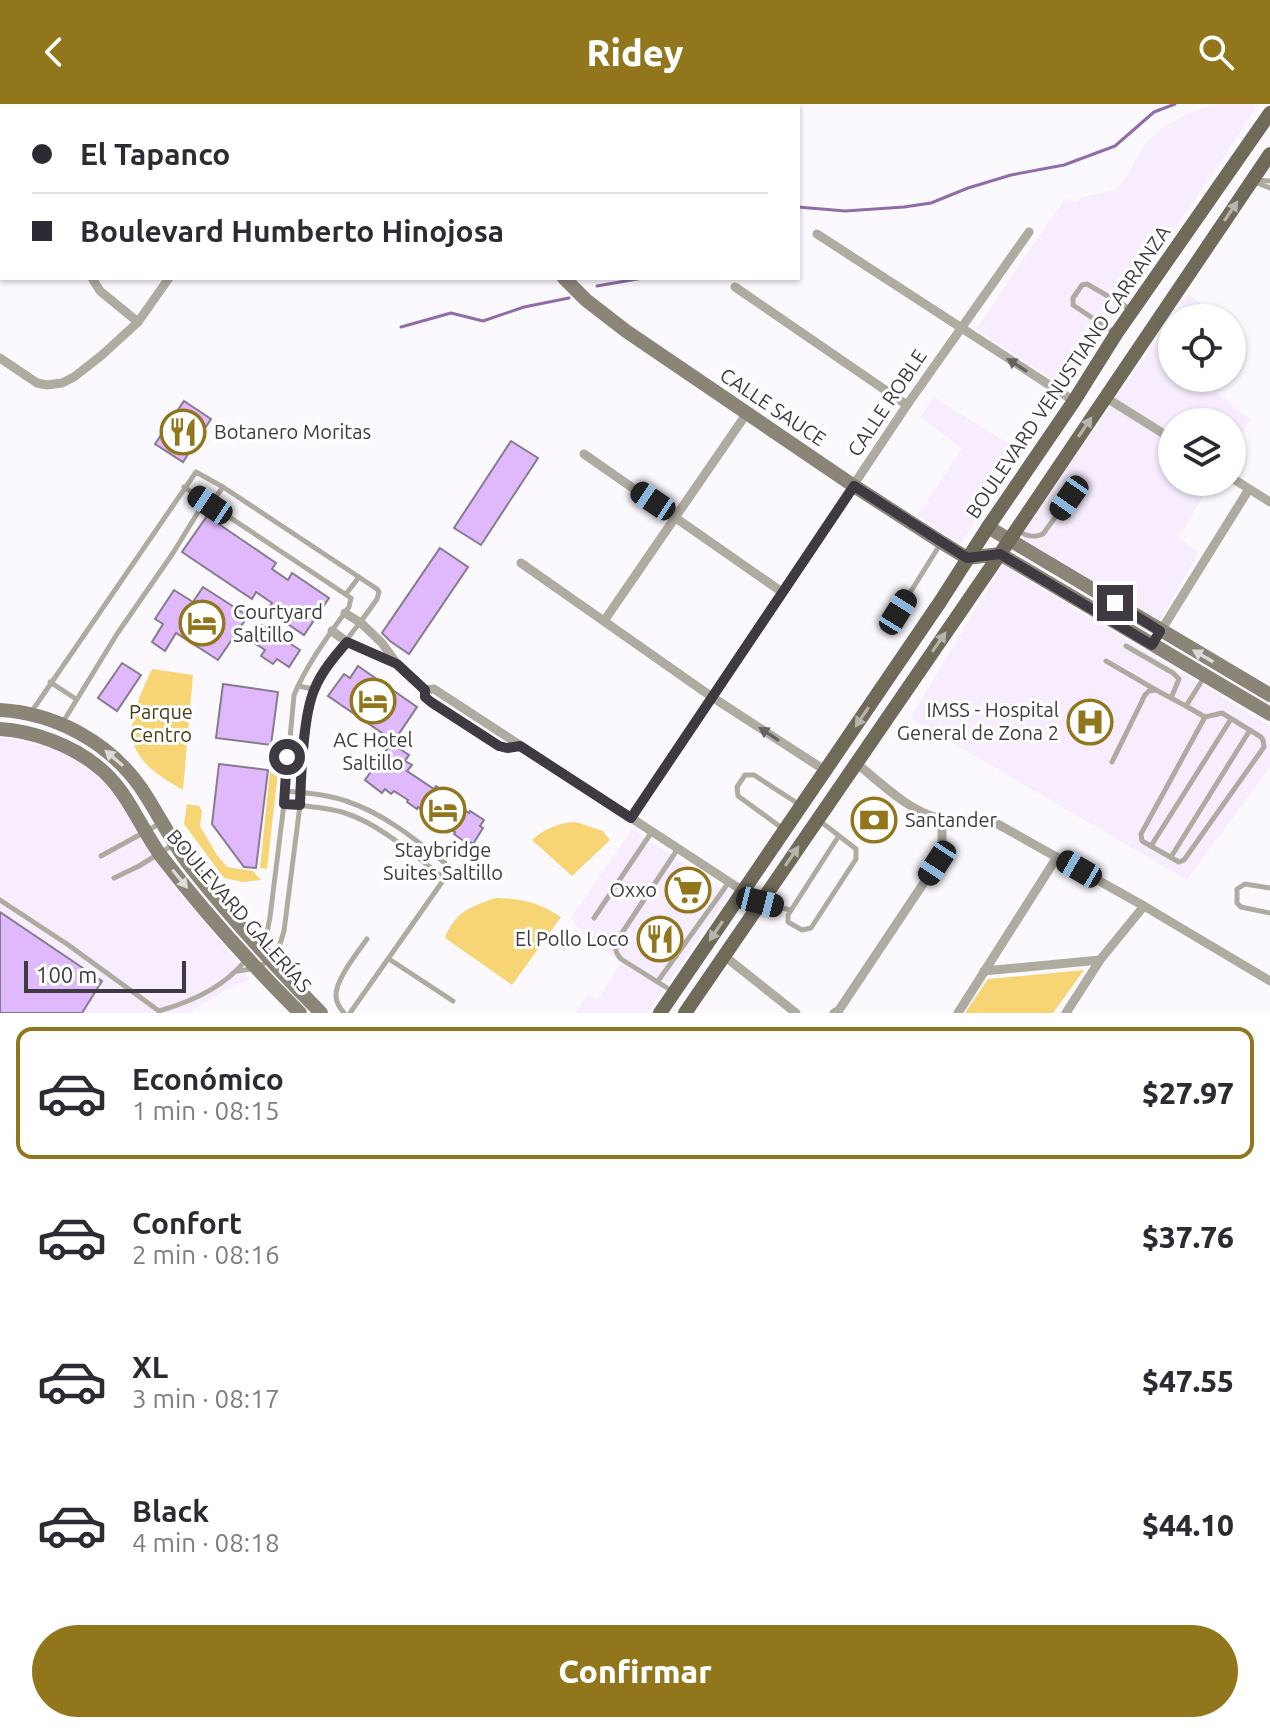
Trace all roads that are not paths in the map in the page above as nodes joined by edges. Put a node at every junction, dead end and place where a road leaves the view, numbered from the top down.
1 (1270, 113) edge
2 (1270, 154) edge
3 (1251, 181) junction
4 (1270, 181) edge
5 (1270, 188) edge
6 (1029, 232) dead end
7 (817, 234) dead end
8 (93, 280) edge
9 (168, 280) edge
10 (566, 280) edge
11 (735, 287) dead end
12 (1133, 310) junction
13 (138, 322) junction
14 (960, 328) junction
15 (1116, 334) junction
16 (0, 358) edge
17 (1105, 397) junction
18 (1074, 401) junction
19 (907, 405) junction
20 (747, 413) junction
21 (1158, 430) edge
22 (584, 454) dead end
23 (854, 486) junction
24 (184, 487) junction
25 (223, 487) junction
26 (1246, 487) edge
27 (1249, 489) junction
28 (1069, 498) dead end
29 (1270, 502) edge
30 (210, 505) junction
31 (675, 517) junction
32 (988, 527) junction
33 (1012, 534) junction
34 (941, 542) junction
35 (1000, 554) junction
36 (967, 558) junction
37 (521, 563) dead end
38 (1069, 576) junction
39 (359, 577) junction
40 (1061, 590) junction
41 (782, 592) junction
42 (346, 594) junction
43 (898, 612) dead end
44 (345, 613) junction
45 (604, 621) junction
46 (361, 623) junction
47 (332, 631) junction
48 (1160, 631) junction
49 (347, 642) junction
50 (1152, 645) junction
51 (1126, 646) dead end
52 (1106, 661) dead end
53 (397, 664) junction
54 (1204, 676) junction
55 (50, 682) junction
56 (298, 686) junction
57 (314, 689) junction
58 (1156, 690) junction
59 (1270, 695) edge
60 (712, 697) junction
61 (1171, 698) junction
62 (76, 699) junction
63 (1186, 706) junction
64 (2, 710) edge
65 (1269, 712) edge
66 (29, 715) junction
67 (1205, 717) junction
68 (1231, 719) junction
69 (62, 723) junction
70 (3, 729) edge
71 (1250, 730) junction
72 (1112, 762) dead end
73 (856, 763) junction
74 (826, 771) junction
75 (142, 789) junction
76 (284, 791) junction
77 (301, 793) junction
78 (129, 803) junction
79 (284, 804) junction
80 (300, 805) junction
81 (801, 806) junction
82 (631, 818) junction
83 (818, 819) junction
84 (942, 819) junction
85 (161, 822) junction
86 (785, 830) junction
87 (146, 832) junction
88 (652, 832) junction
89 (838, 837) junction
90 (174, 844) junction
91 (1151, 846) junction
92 (678, 849) junction
93 (159, 853) junction
94 (101, 856) dead end
95 (1057, 857) junction
96 (1171, 857) junction
97 (114, 878) dead end
98 (444, 878) junction
99 (729, 882) junction
100 (1270, 888) edge
101 (743, 891) junction
102 (0, 900) edge
103 (760, 902) junction
104 (1144, 906) junction
105 (790, 910) junction
106 (1270, 913) edge
107 (594, 918) dead end
108 (367, 939) dead end
109 (723, 955) junction
110 (255, 958) junction
111 (271, 959) junction
112 (389, 959) junction
113 (1100, 960) junction
114 (238, 971) junction
115 (984, 971) junction
116 (658, 981) junction
117 (1270, 981) edge
118 (674, 992) junction
119 (453, 1001) dead end
120 (157, 1012) edge
121 (300, 1013) edge
122 (321, 1013) edge
123 (347, 1013) edge
124 (660, 1013) edge
125 (685, 1013) edge
126 (796, 1013) edge
127 (834, 1013) edge
128 (958, 1013) edge
129 (1066, 1013) edge

1 - 12 main road, BOULEVARD VENUSTIANO CARRANZA
2 - 3 main road
3 - 4 lane
3 - 5 lane
17 -> 3 main road
6 - 14 street, CALLE ROBLE
7 - 14 street
8 - 13 street
9 - 13 street
10 - 20 street, CALLE SAUCE
11 - 19 street
12 - 15 main road, BOULEVARD VENUSTIANO CARRANZA
12 - 15 lane
13 - 16 street
18 -> 14 street
14 - 19 street, CALLE ROBLE
15 - 18 main road, BOULEVARD VENUSTIANO CARRANZA
17 - 21 street
33 -> 17 main road
18 - 32 main road, BOULEVARD VENUSTIANO CARRANZA
19 - 23 street, CALLE ROBLE
20 - 23 street, CALLE SAUCE
20 - 31 street
22 - 31 street
23 - 34 street, CALLE SAUCE
23 - 41 street, CALLE ROBLE
24 - 25 lane
24 - 30 lane
24 - 55 lane
25 - 30 lane
25 - 39 lane
26 - 27 street
27 - 29 street
27 - 48 street
28 - 33 lane
30 - 42 lane
30 - 62 lane
31 - 41 street
31 - 45 street
32 - 33 street
32 - 36 main road, BOULEVARD VENUSTIANO CARRANZA
33 - 35 main road
33 - 38 street
34 - 36 street, CALLE SAUCE
34 - 43 lane
35 - 36 street
35 - 40 street
73 -> 35 main road
36 -> 74 main road, BOULEVARD VENUSTIANO CARRANZA
37 - 45 street
38 - 40 street
38 - 48 street
39 - 42 lane
39 - 46 lane
40 - 50 street
41 - 60 street, CALLE ROBLE
42 - 44 lane
44 - 46 street
44 - 47 lane
45 - 60 street
46 - 49 lane
46 - 53 street
47 - 49 street
47 - 56 lane
48 - 50 street
59 -> 48 street
49 - 53 street
49 - 57 lane
50 - 54 street
51 - 61 lane
52 - 58 lane
53 - 82 street
54 - 63 lane
54 - 65 street
55 - 62 lane
55 - 66 lane
56 - 57 lane
56 - 76 lane
57 - 77 lane
58 - 61 lane
58 - 72 lane
74 -> 60 street
60 - 82 street, CALLE ROBLE
61 - 63 lane
62 - 69 lane
63 - 67 lane
64 - 66 street, BOULEVARD GALERÍAS
64 - 70 lane
66 - 69 street, BOULEVARD GALERÍAS
67 - 68 lane
67 - 91 lane
68 - 71 lane
68 - 91 lane
75 -> 69 street, BOULEVARD GALERÍAS
70 - 78 street, BOULEVARD GALERÍAS
71 - 96 lane
71 - 96 lane
73 - 83 main road
73 - 84 street
74 - 81 main road, BOULEVARD VENUSTIANO CARRANZA
75 - 78 street
75 - 85 street, BOULEVARD GALERÍAS
76 - 77 lane
76 - 79 lane
77 - 80 lane
77 - 98 lane
78 - 87 street, BOULEVARD GALERÍAS
79 - 80 lane
79 - 110 lane
80 - 98 lane
80 - 111 lane
81 - 86 main road, BOULEVARD VENUSTIANO CARRANZA
81 - 86 lane
82 - 88 street
83 - 89 lane
103 -> 83 main road
84 - 95 street
84 - 127 street
85 - 87 lane
85 - 90 street, BOULEVARD GALERÍAS
86 - 101 main road, BOULEVARD VENUSTIANO CARRANZA
87 - 93 street, BOULEVARD GALERÍAS
87 - 94 lane
88 - 92 street
88 - 107 lane
89 - 105 lane
89 - 105 lane
90 - 93 lane
90 - 110 street, BOULEVARD GALERÍAS
91 - 96 lane
92 - 99 street
92 - 116 lane
93 - 97 lane
93 -> 110 street, BOULEVARD GALERÍAS
95 - 104 street
95 - 115 street
98 - 112 lane
99 - 101 street
99 - 116 lane
100 - 106 lane
101 -> 118 main road, BOULEVARD VENUSTIANO CARRANZA
102 - 120 lane
103 - 105 lane
103 - 109 main road
104 - 113 street
104 - 117 street
108 - 123 lane
109 - 125 main road
109 - 126 street
110 - 111 street, BOULEVARD GALERÍAS
110 - 114 lane
110 - 114 lane
110 - 121 street, BOULEVARD GALERÍAS
111 - 122 street, BOULEVARD GALERÍAS
112 - 119 lane
112 - 123 lane
113 - 115 street
113 - 129 street
114 - 120 lane
115 - 128 street
116 - 118 lane
118 - 124 main road, BOULEVARD VENUSTIANO CARRANZA

